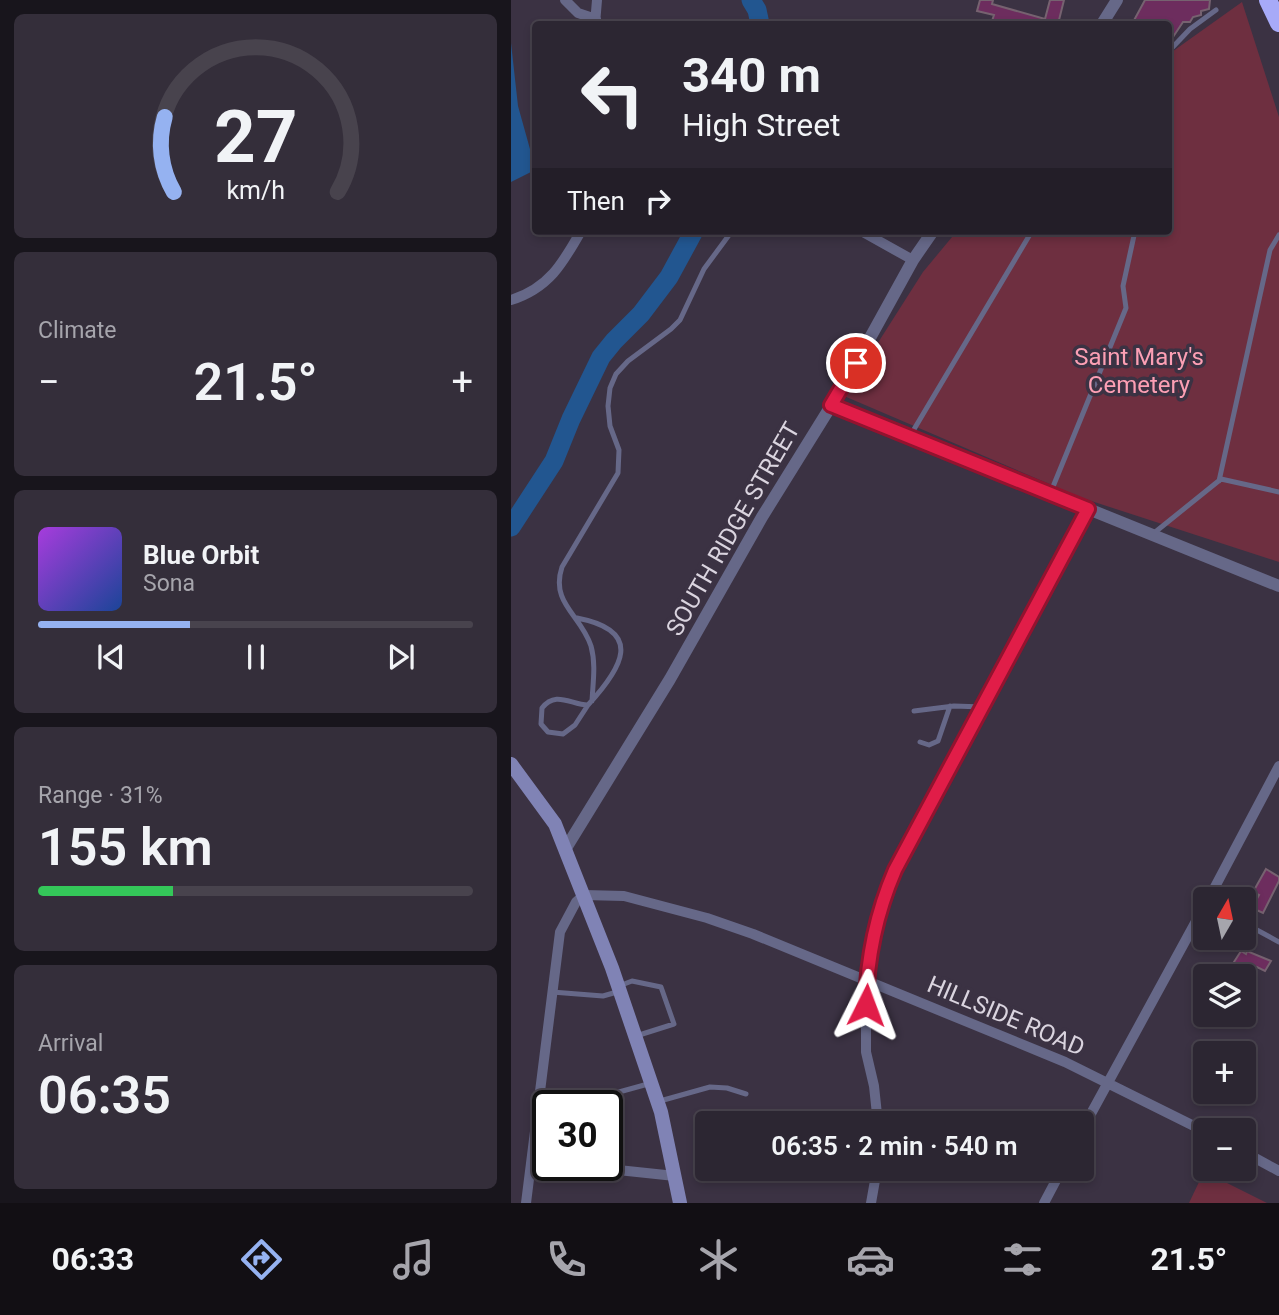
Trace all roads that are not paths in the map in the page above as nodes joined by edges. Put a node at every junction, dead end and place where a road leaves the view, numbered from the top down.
1 (565, 0) edge
2 (597, 0) edge
3 (1117, 0) edge
4 (1268, 0) edge
5 (1216, 10) dead end
6 (593, 21) edge
7 (595, 21) edge
8 (1104, 21) edge
9 (1279, 23) edge
10 (1172, 48) edge
11 (579, 235) edge
12 (729, 235) edge
13 (869, 235) edge
14 (930, 235) edge
15 (1030, 235) edge
16 (1134, 235) edge
17 (1279, 235) edge
18 (913, 260) junction
19 (511, 300) edge
20 (831, 405) junction
21 (910, 437) junction
22 (1219, 481) junction
23 (1279, 492) edge
24 (1050, 494) junction
25 (1088, 509) junction
26 (1151, 535) junction
27 (1279, 586) edge
28 (577, 618) junction
29 (590, 703) junction
30 (950, 706) junction
31 (983, 707) junction
32 (914, 711) dead end
33 (919, 741) dead end
34 (511, 764) edge
35 (1279, 766) edge
36 (566, 848) junction
37 (1215, 887) edge
38 (584, 895) junction
39 (1193, 927) edge
40 (1257, 930) edge
41 (1279, 942) edge
42 (866, 981) junction
43 (619, 989) junction
44 (552, 992) junction
45 (636, 1036) junction
46 (652, 1083) junction
47 (1107, 1083) junction
48 (540, 1090) edge
49 (623, 1091) edge
50 (746, 1094) dead end
51 (657, 1102) junction
52 (877, 1111) edge
53 (1092, 1111) edge
54 (1193, 1126) edge
55 (1256, 1159) edge
56 (532, 1160) edge
57 (623, 1170) edge
58 (1279, 1171) edge
59 (675, 1176) junction
60 (875, 1181) edge
61 (1056, 1181) edge
62 (526, 1203) edge
63 (680, 1203) edge
64 (871, 1203) edge
65 (1044, 1203) edge

1 - 6 street
2 - 7 street
3 - 8 street
4 - 9 highway
5 - 10 lane
11 - 19 street
12 - 28 lane
13 - 18 street
14 - 18 street, SOUTH RIDGE STREET
15 - 21 lane
16 - 24 lane
17 - 22 lane
18 - 20 street, SOUTH RIDGE STREET
20 - 21 street
20 - 36 street, SOUTH RIDGE STREET
21 - 24 street
22 - 23 lane
22 - 26 lane
24 - 25 street
25 - 26 street
25 - 31 street
26 - 27 street
28 - 29 lane
28 - 29 lane
29 - 29 lane
30 - 31 lane
30 - 32 lane
30 - 33 lane
31 - 42 street
34 - 36 main road
35 - 37 street
36 - 38 main road
38 - 42 street, HILLSIDE ROAD
38 - 43 main road
38 - 44 street
39 - 47 street
40 - 41 lane
42 - 47 street, HILLSIDE ROAD
42 - 52 street
43 - 44 lane
43 - 45 main road
43 - 45 lane
44 - 48 street
45 - 46 main road
46 - 49 lane
46 - 51 main road
47 - 53 street
47 - 54 street, HILLSIDE ROAD
50 - 51 lane
51 - 59 main road
55 - 58 street
56 - 62 street
57 - 59 street
59 - 63 main road
60 - 64 street
61 - 65 street

